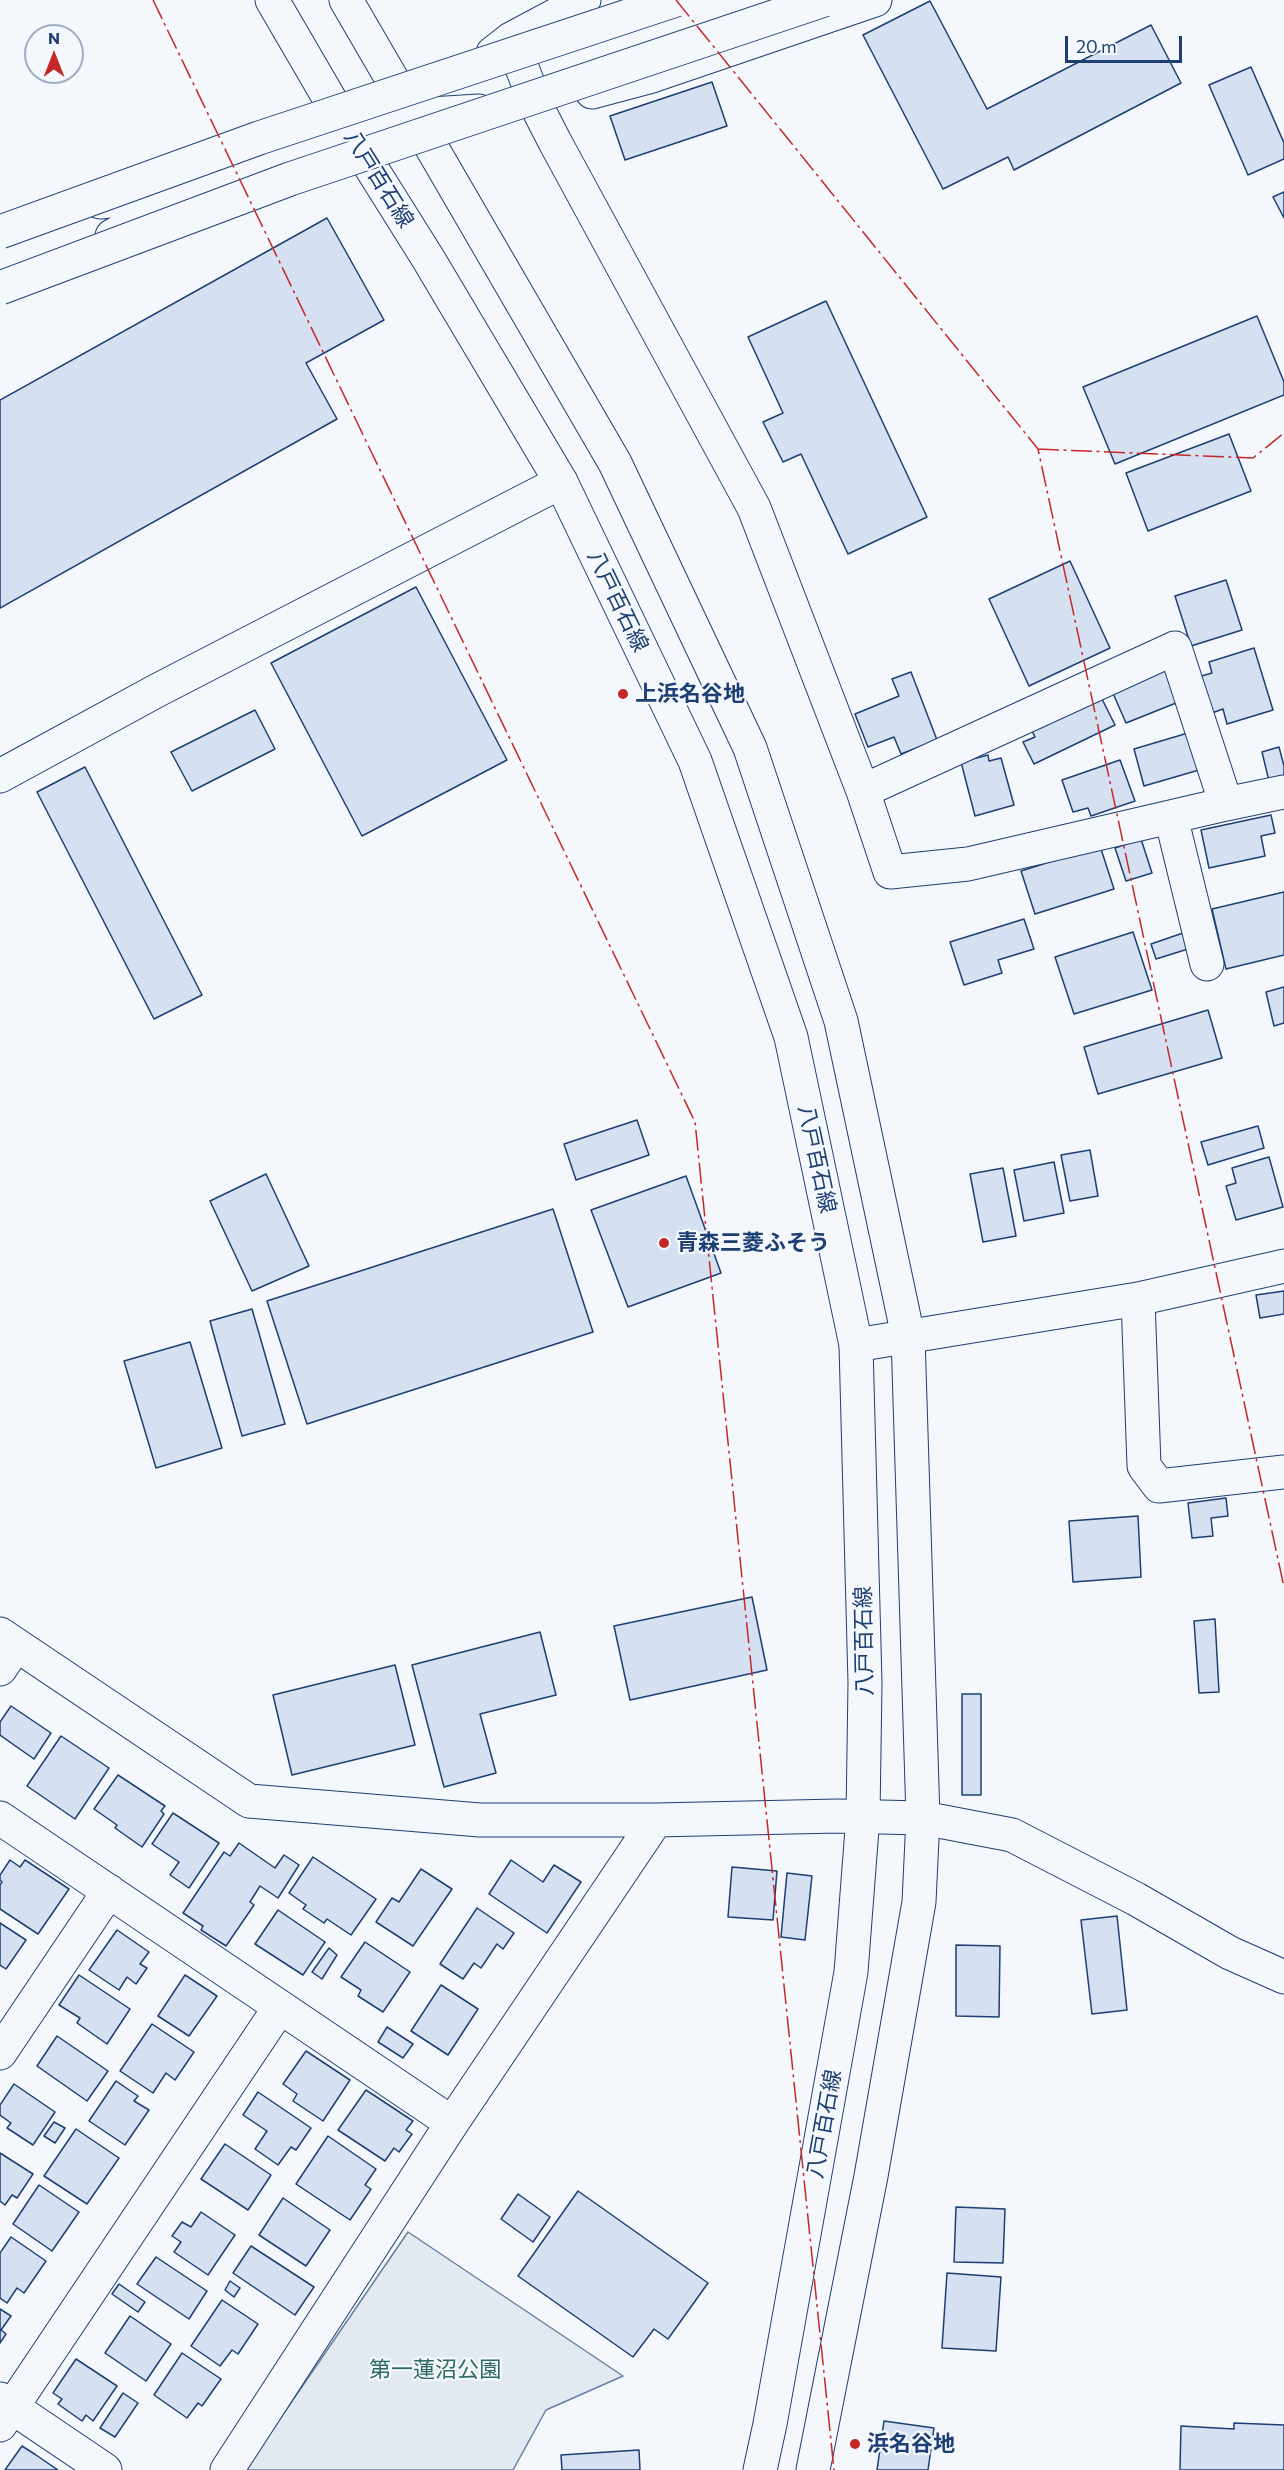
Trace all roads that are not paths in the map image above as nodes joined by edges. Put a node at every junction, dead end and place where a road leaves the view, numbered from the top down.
1 (272, 0) edge
2 (346, 0) edge
3 (585, 0) edge
4 (676, 0) edge
5 (824, 0) edge
6 (875, 0) edge
7 (511, 39) junction
8 (537, 107) junction
9 (414, 114) junction
10 (350, 134) junction
11 (188, 192) junction
12 (0, 214) edge
13 (0, 232) edge
14 (0, 288) edge
15 (0, 302) edge
16 (561, 482) junction
17 (0, 776) edge
18 (863, 791) junction
19 (1284, 792) edge
20 (1226, 804) junction
21 (1171, 817) junction
22 (1207, 964) dead end
23 (1284, 1266) edge
24 (1138, 1299) junction
25 (908, 1336) junction
26 (856, 1345) junction
27 (1284, 1472) edge
28 (5, 1650) edge
29 (863, 1816) junction
30 (0, 1818) edge
31 (923, 1818) junction
32 (656, 1820) junction
33 (109, 1891) junction
34 (1284, 1977) edge
35 (280, 2007) junction
36 (0, 2053) edge
37 (452, 2122) junction
38 (4, 2410) edge
39 (105, 2470) edge
40 (227, 2470) edge
41 (760, 2470) edge
42 (813, 2470) edge

1 - 10 street, 八戸百石線
2 - 9 street
3 - 7 street
4 - 13 street, bridge
5 - 14 street, bridge
6 - 8 street
7 - 8 street
7 - 9 street
8 - 9 street
8 - 18 street
9 - 10 street
9 - 25 street
10 - 11 street
10 - 16 street, 八戸百石線
11 - 12 street
11 - 15 street
16 - 17 street
16 - 26 street, 八戸百石線
18 - 20 street
18 - 21 street
19 - 20 street
20 - 21 street
21 - 22 street
23 - 24 street
24 - 25 street
24 - 27 street
25 - 26 street
25 - 31 street
26 - 29 street, 八戸百石線
28 - 32 street
29 - 31 street
29 - 32 street
29 - 41 street, 八戸百石線
30 - 33 street
31 - 34 street
31 - 42 street
32 - 37 street
33 - 35 street
33 - 36 street
35 - 37 street
35 - 38 street
37 - 40 street
38 - 39 street

